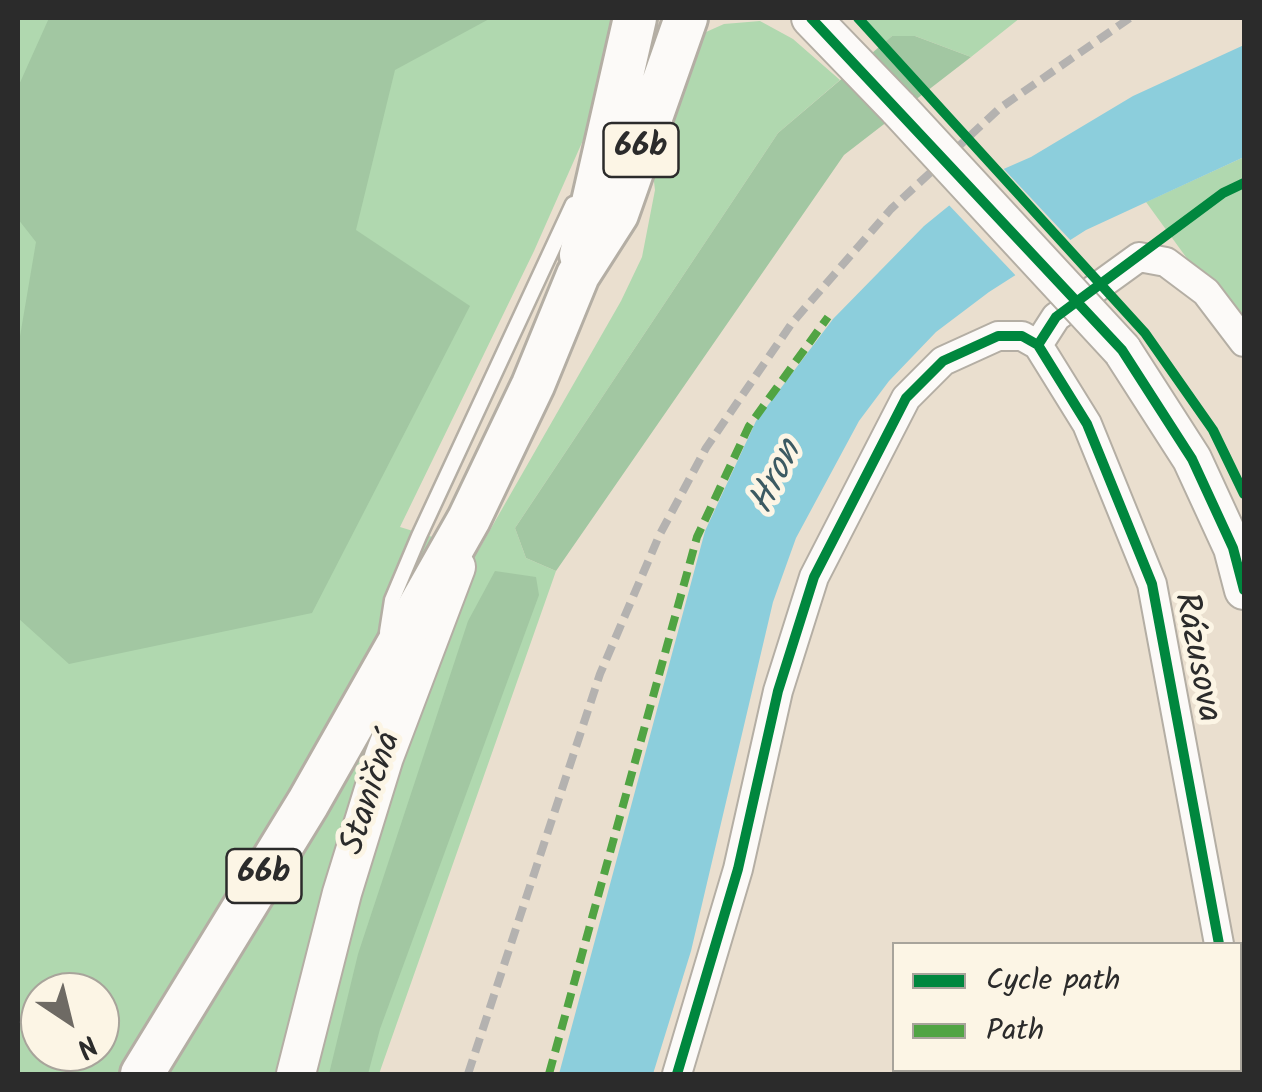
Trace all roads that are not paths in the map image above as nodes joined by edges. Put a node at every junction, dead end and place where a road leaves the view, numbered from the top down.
1 (635, 18) edge
2 (686, 18) edge
3 (812, 18) edge
4 (606, 147) junction
5 (578, 275) junction
6 (1244, 342) edge
7 (1038, 345) junction
8 (469, 519) junction
9 (1244, 590) edge
10 (380, 674) junction
11 (1220, 942) edge
12 (142, 1074) edge
13 (296, 1074) edge
14 (677, 1074) edge

1 - 4 main road, 66b
2 - 5 main road, 66b
3 - 9 main road, Rázusova, bridge
4 - 5 main road, 66b
4 - 10 lane
5 - 8 main road, 66b
6 - 7 street
7 - 11 street, Rázusova
7 - 14 street
8 - 10 main road, 66b
8 - 13 main road, Staničná
10 - 12 main road, 66b

